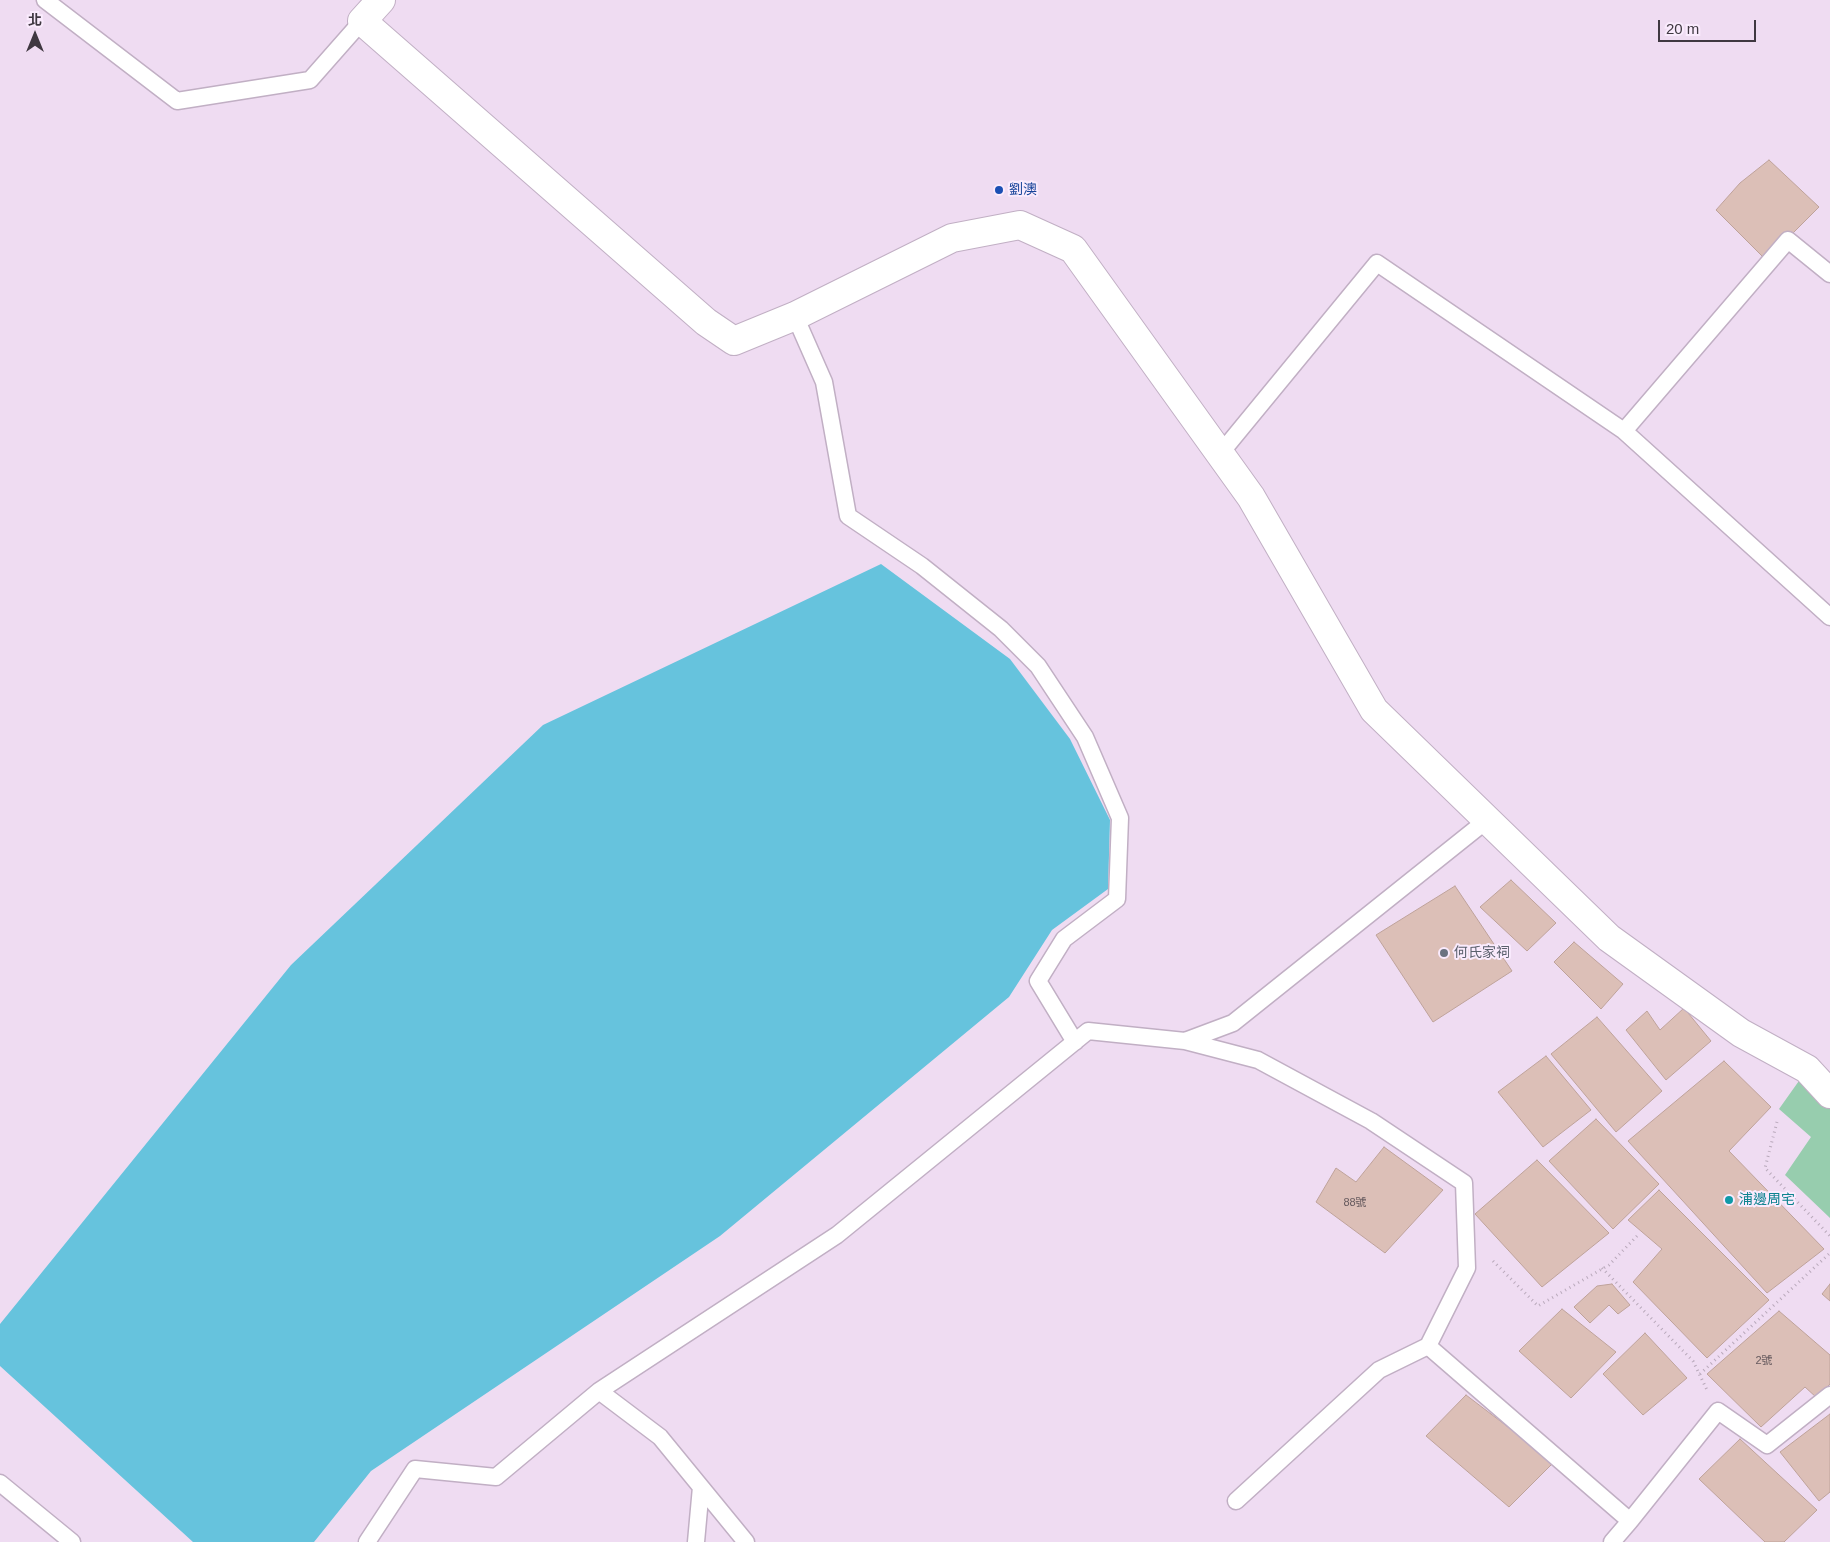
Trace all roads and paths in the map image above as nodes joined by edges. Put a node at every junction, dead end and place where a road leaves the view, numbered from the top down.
1 (45, 0) edge
2 (381, 0) edge
3 (362, 21) junction
4 (1830, 274) edge
5 (795, 316) junction
6 (1624, 431) junction
7 (1220, 454) junction
8 (1830, 617) edge
9 (1488, 820) junction
10 (1186, 1041) junction
11 (1075, 1042) junction
12 (1830, 1094) edge
13 (1777, 1122) dead end
14 (1466, 1235) junction
15 (1637, 1236) dead end
16 (1830, 1236) edge
17 (1830, 1253) edge
18 (1602, 1268) junction
19 (1428, 1346) junction
20 (1700, 1374) junction
21 (599, 1390) junction
22 (1830, 1395) edge
23 (1718, 1411) junction
24 (0, 1483) edge
25 (701, 1487) junction
26 (1236, 1501) dead end
27 (1630, 1521) junction
28 (72, 1542) edge
29 (367, 1542) edge
30 (696, 1542) edge
31 (746, 1542) edge
32 (1612, 1542) edge

1 - 3 lane
2 - 3 street
3 - 5 street
4 - 6 lane
5 - 7 street
5 - 11 lane
6 - 7 lane
6 - 8 lane
7 - 9 street
9 - 10 lane
9 - 12 street
10 - 11 lane
10 - 14 lane
11 - 21 lane
13 - 16 path
14 - 18 path
14 - 19 lane
15 - 18 path
17 - 20 path
18 - 20 path
19 - 26 lane
19 - 27 lane
20 - 23 path
21 - 25 lane
21 - 29 lane
22 - 23 lane
23 - 27 lane
24 - 28 lane
25 - 30 lane
25 - 31 lane
27 - 32 lane

